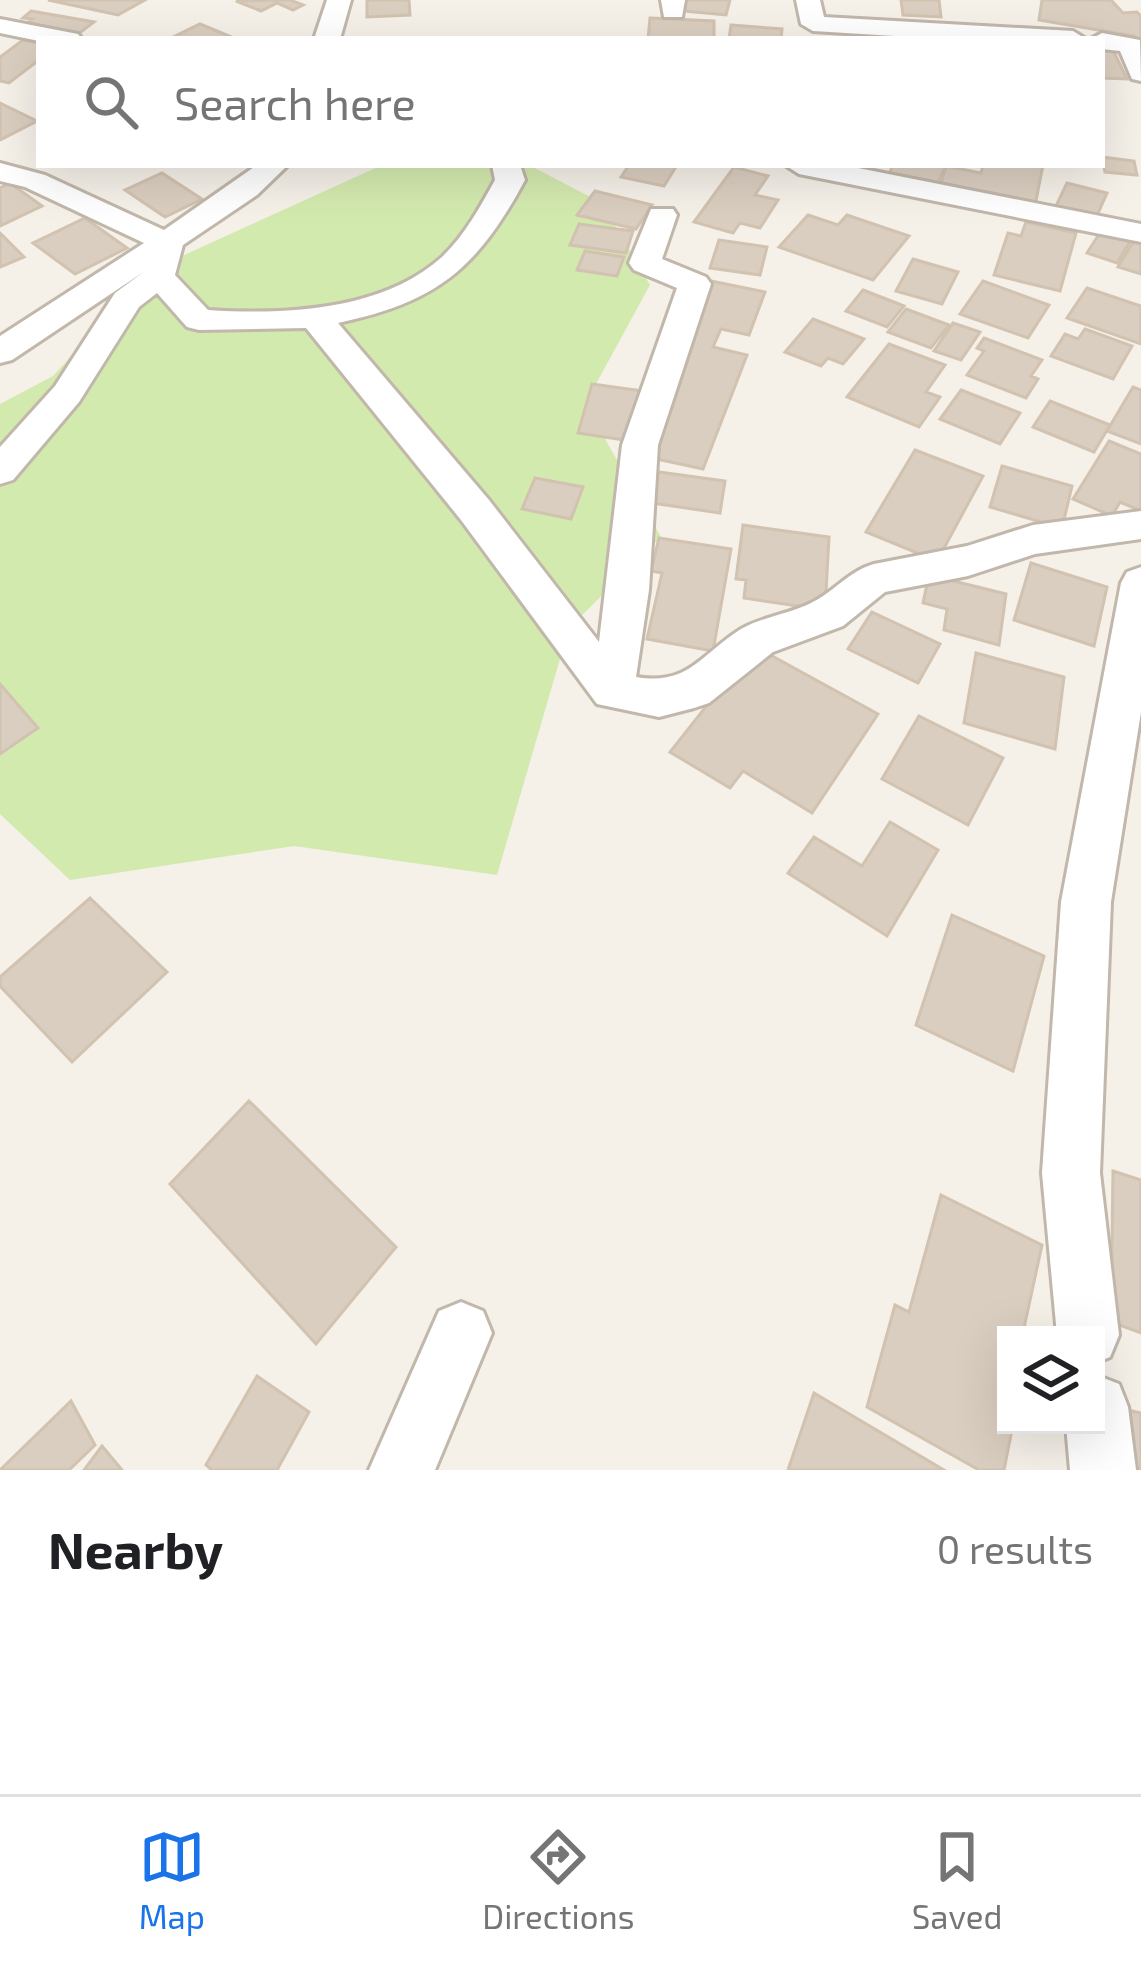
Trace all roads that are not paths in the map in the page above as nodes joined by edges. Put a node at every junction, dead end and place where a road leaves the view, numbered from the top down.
1 (339, 0) edge
2 (808, 0) edge
3 (0, 26) edge
4 (53, 36) edge
5 (328, 36) edge
6 (1019, 36) edge
7 (1105, 41) edge
8 (1141, 73) edge
9 (270, 168) edge
10 (507, 168) edge
11 (814, 168) edge
12 (0, 172) edge
13 (662, 215) dead end
14 (1141, 232) edge
15 (163, 260) junction
16 (0, 313) edge
17 (314, 316) junction
18 (36, 328) junction
19 (0, 352) edge
20 (0, 471) edge
21 (1141, 525) edge
22 (1141, 583) edge
23 (612, 691) junction
24 (1087, 1326) edge
25 (461, 1333) dead end
26 (1099, 1434) edge
27 (402, 1470) edge
28 (1103, 1470) edge

1 - 5 street
2 - 6 street
3 - 4 street
7 - 8 street
9 - 15 street
10 - 17 street
11 - 14 street
12 - 15 street
13 - 23 street
15 - 17 street
15 - 18 street
15 - 20 street
16 - 18 street
17 - 23 street
18 - 19 street
21 - 23 street
22 - 24 street
25 - 27 street
26 - 28 street

